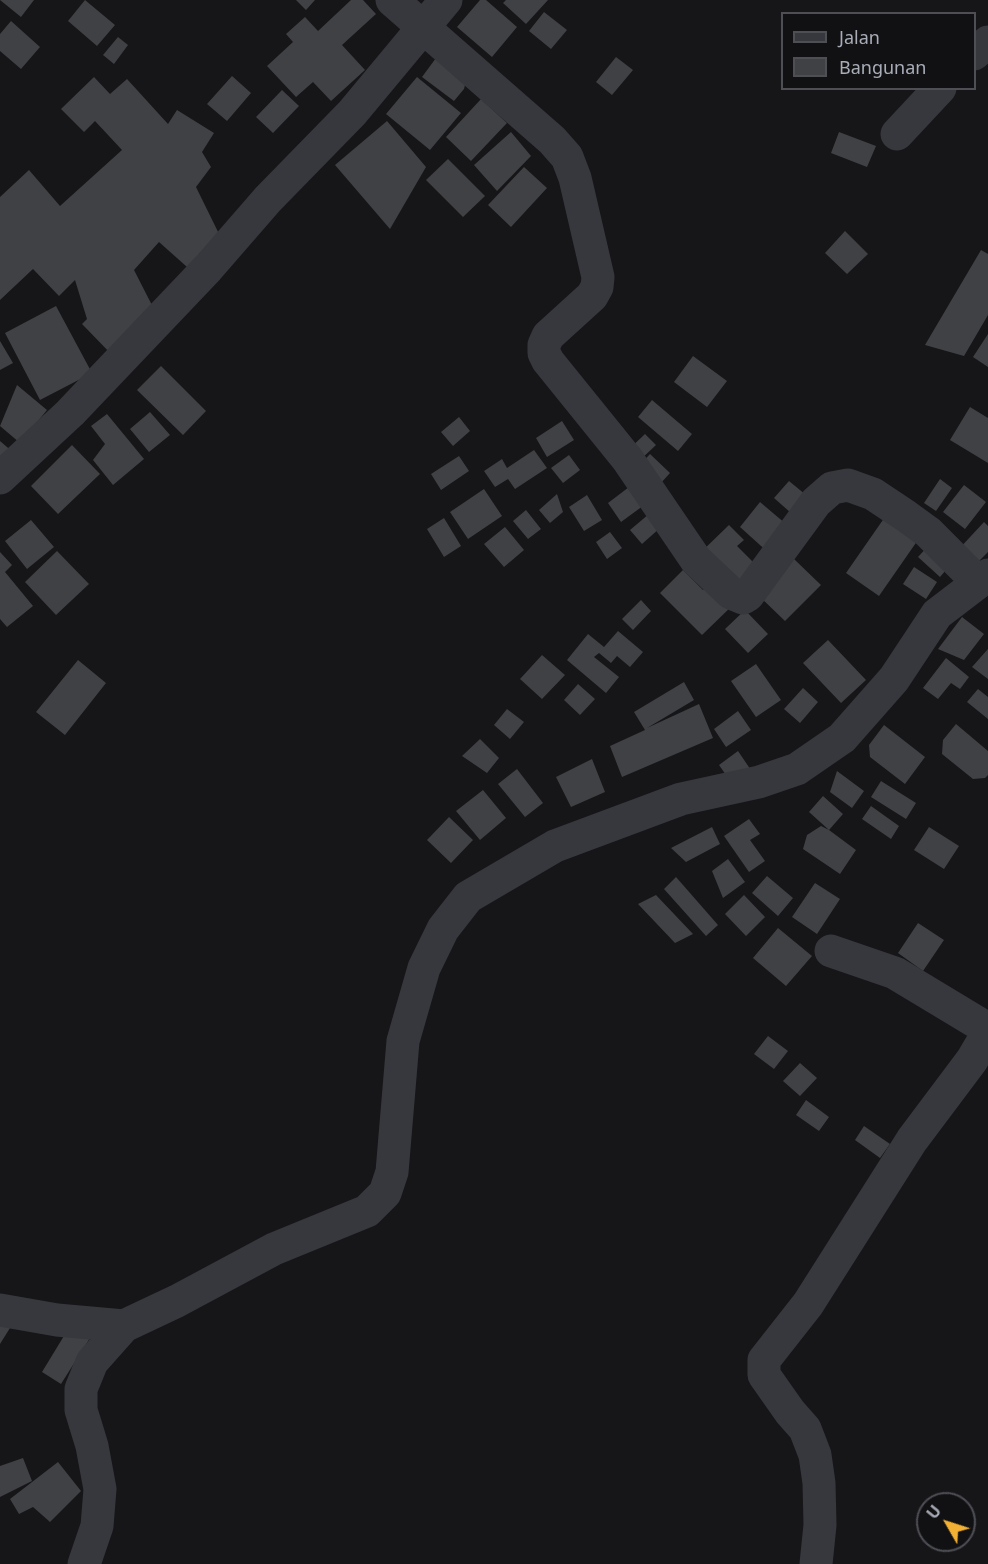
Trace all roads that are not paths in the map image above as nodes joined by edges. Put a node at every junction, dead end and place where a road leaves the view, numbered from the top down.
1 (392, 0) edge
2 (446, 0) edge
3 (422, 27) junction
4 (988, 42) edge
5 (976, 53) edge
6 (938, 90) edge
7 (897, 134) dead end
8 (0, 478) edge
9 (983, 578) edge
10 (831, 951) dead end
11 (988, 1031) edge
12 (0, 1310) edge
13 (124, 1326) junction
14 (84, 1564) edge
15 (816, 1564) edge

1 - 3 street
2 - 3 street
3 - 8 street
3 - 9 street
4 - 5 street
6 - 7 street
9 - 13 street
10 - 11 street
11 - 15 street
12 - 13 street
13 - 14 street

